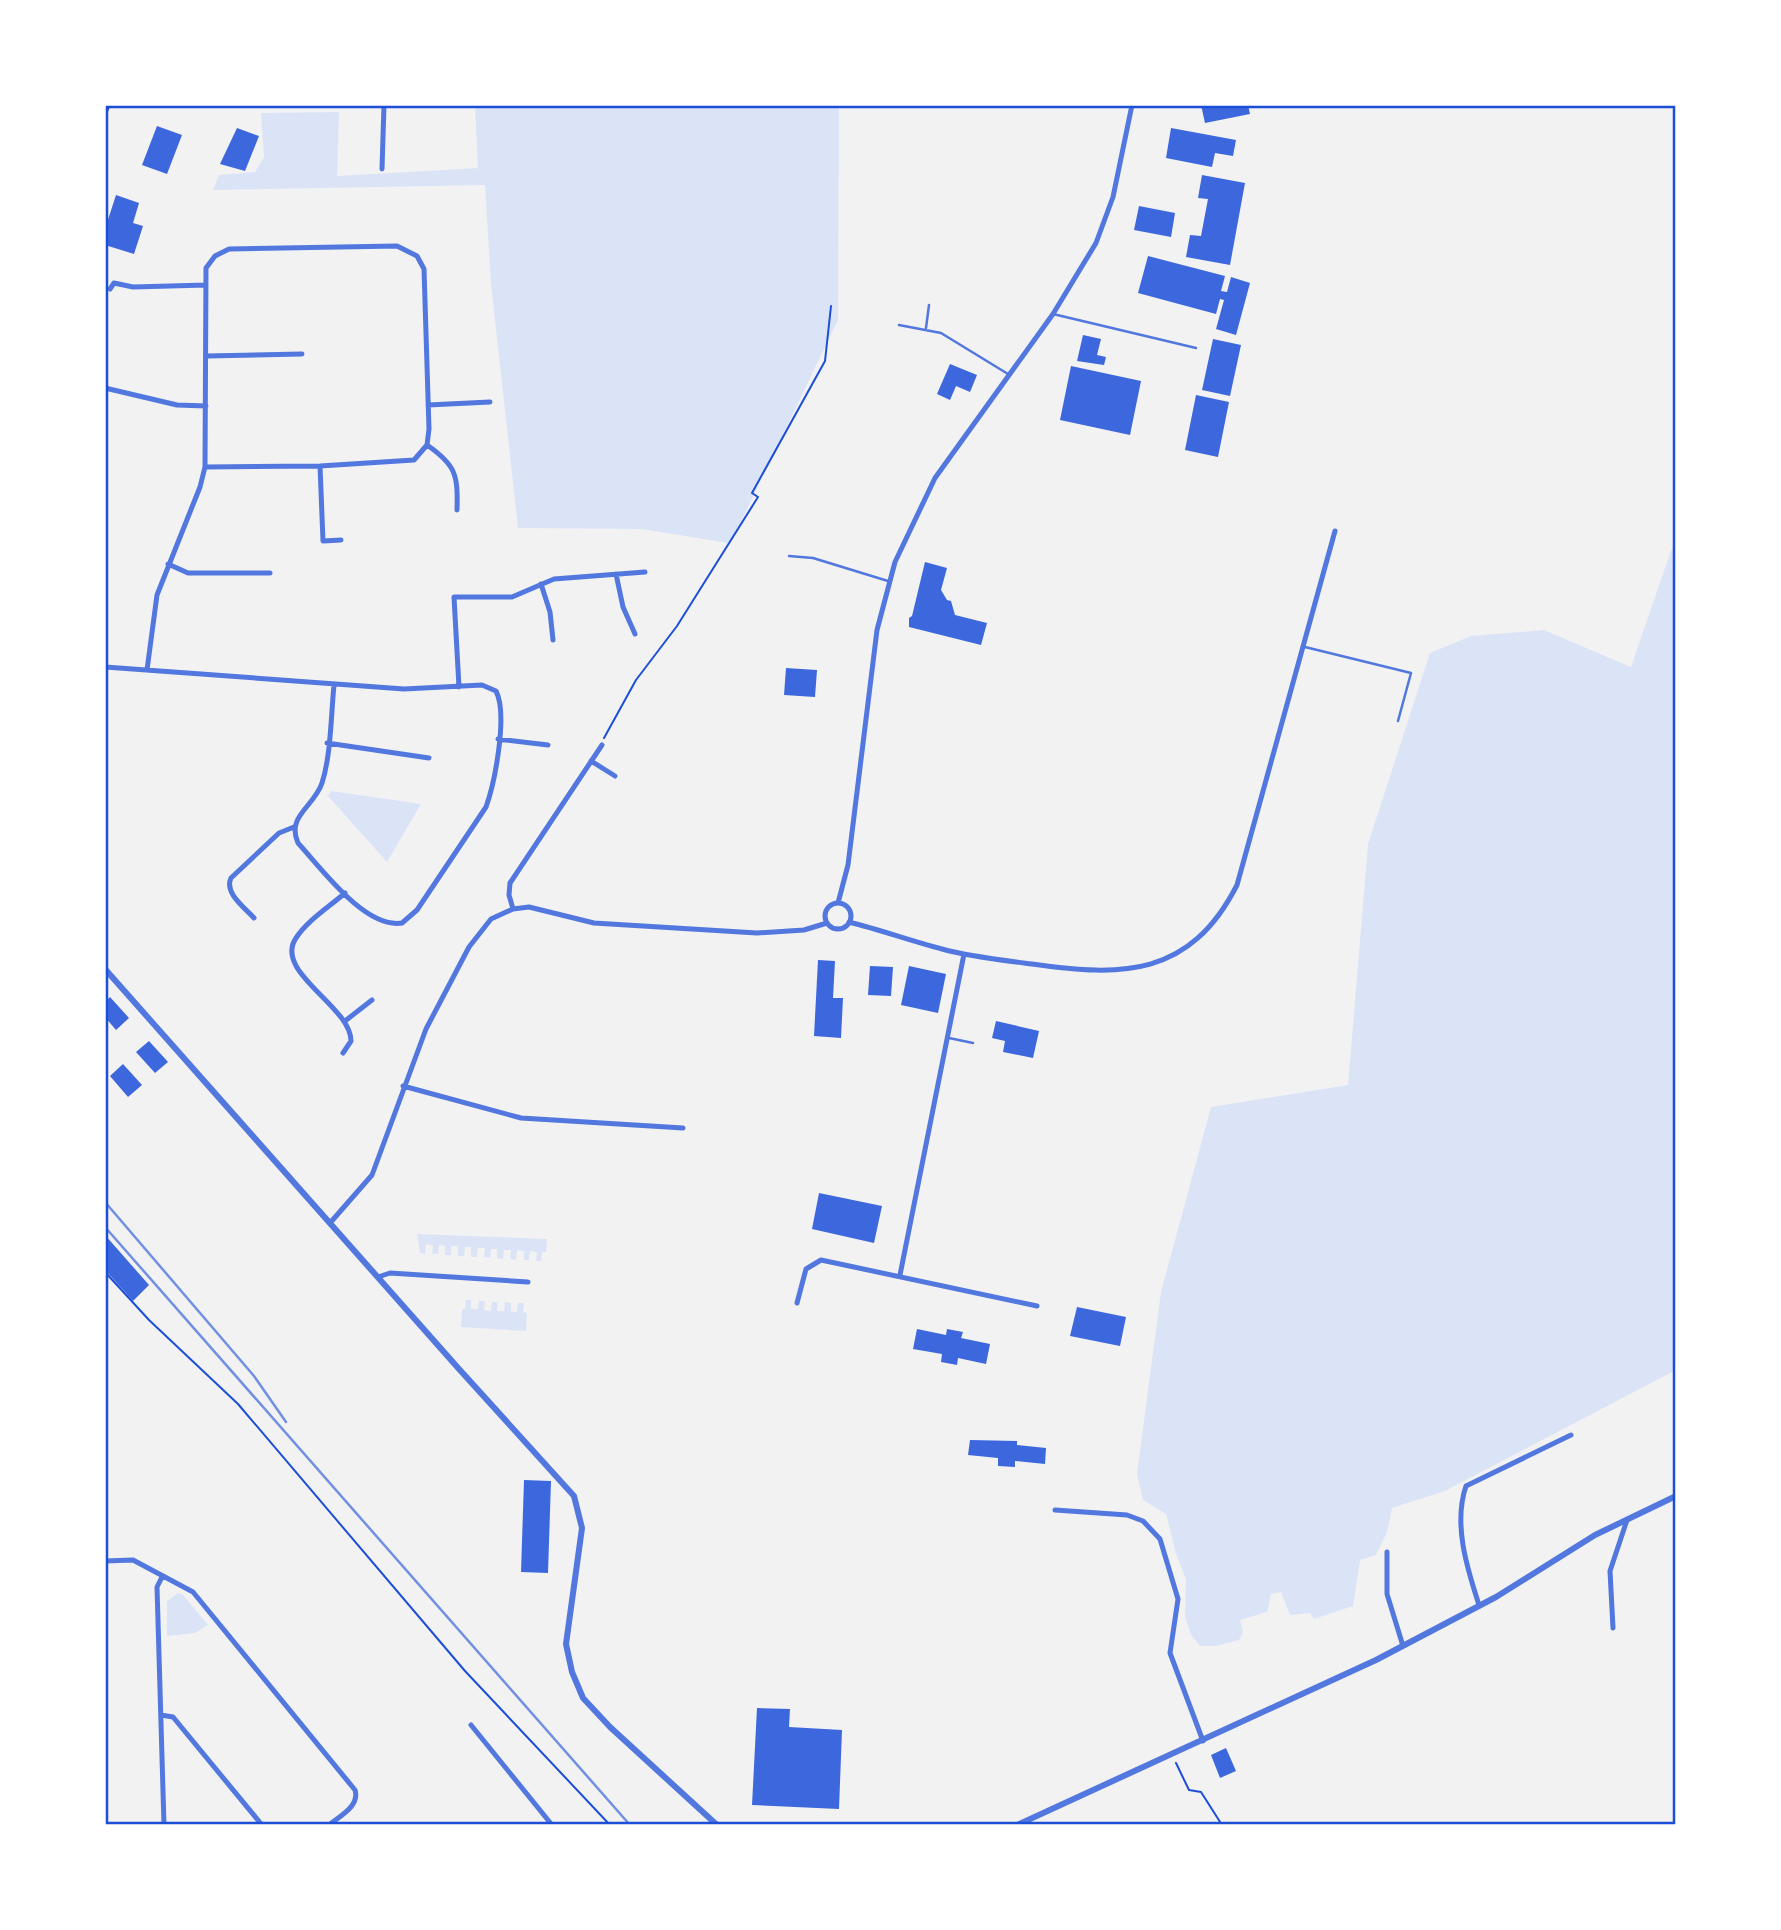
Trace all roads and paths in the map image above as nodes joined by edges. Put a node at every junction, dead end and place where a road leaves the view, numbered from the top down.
1 (107, 105) edge
2 (384, 105) edge
3 (1132, 105) edge
4 (105, 110) edge
5 (382, 169) dead end
6 (206, 285) junction
7 (110, 289) dead end
8 (929, 305) dead end
9 (831, 306) dead end
10 (1053, 314) junction
11 (899, 325) dead end
12 (926, 328) junction
13 (1196, 348) dead end
14 (302, 354) dead end
15 (207, 356) junction
16 (1008, 374) junction
17 (105, 388) edge
18 (490, 402) dead end
19 (428, 405) junction
20 (206, 406) junction
21 (427, 444) junction
22 (320, 466) junction
23 (205, 467) junction
24 (457, 510) dead end
25 (1335, 531) dead end
26 (341, 540) dead end
27 (789, 556) dead end
28 (168, 564) junction
29 (645, 572) dead end
30 (270, 573) dead end
31 (616, 574) junction
32 (888, 581) junction
33 (541, 584) junction
34 (635, 634) dead end
35 (553, 640) dead end
36 (1304, 646) junction
37 (105, 667) edge
38 (147, 670) junction
39 (334, 685) junction
40 (459, 687) junction
41 (1398, 721) dead end
42 (498, 739) junction
43 (327, 743) junction
44 (548, 745) dead end
45 (602, 745) joint
46 (429, 758) dead end
47 (591, 761) junction
48 (615, 776) dead end
49 (293, 827) junction
50 (345, 893) junction
51 (838, 903) junction
52 (513, 909) junction
53 (254, 918) dead end
54 (849, 922) junction
55 (827, 923) junction
56 (964, 954) junction
57 (105, 969) edge
58 (372, 1000) dead end
59 (345, 1021) junction
60 (947, 1038) junction
61 (973, 1043) dead end
62 (343, 1053) dead end
63 (403, 1086) junction
64 (683, 1128) dead end
65 (330, 1223) junction
66 (105, 1272) edge
67 (900, 1275) junction
68 (378, 1278) junction
69 (528, 1282) dead end
70 (797, 1303) dead end
71 (1037, 1306) dead end
72 (1571, 1435) dead end
73 (1676, 1496) edge
74 (1055, 1510) dead end
75 (1627, 1520) junction
76 (1387, 1552) dead end
77 (105, 1561) edge
78 (162, 1577) junction
79 (1479, 1605) junction
80 (1613, 1628) dead end
81 (1403, 1646) junction
82 (161, 1715) junction
83 (471, 1725) dead end
84 (1203, 1741) junction
85 (1172, 1756) junction
86 (164, 1825) edge
87 (262, 1825) edge
88 (329, 1825) edge
89 (552, 1825) edge
90 (610, 1825) edge
91 (717, 1825) edge
92 (1017, 1825) edge
93 (1222, 1825) edge

1 - 4 main road
2 - 5 street
3 - 10 street
6 - 7 street
6 - 15 street
6 - 19 street
8 - 12 lane
9 - 45 path
10 - 13 lane
10 - 16 street
11 - 12 lane
12 - 16 lane
14 - 15 street
15 - 20 street
16 - 32 street
17 - 20 street
18 - 19 street
19 - 21 street
20 - 23 street
21 - 22 street
21 - 24 street
22 - 23 street
22 - 26 street
23 - 28 street
25 - 36 street
27 - 32 lane
28 - 30 street
28 - 38 street
29 - 31 street
31 - 33 street
31 - 34 street
32 - 51 street
33 - 35 street
33 - 40 street
36 - 41 lane
36 - 56 street
37 - 38 street
38 - 39 street
39 - 40 street
39 - 43 street
40 - 42 street
42 - 44 street
42 - 50 street
43 - 46 street
43 - 49 street
45 - 47 street
47 - 48 street
47 - 52 street
49 - 50 street
49 - 53 street
50 - 59 street
51 - 54 street
51 - 55 street
52 - 55 street
52 - 63 street
54 - 55 street
54 - 56 street
56 - 60 street
57 - 65 street
58 - 59 street
59 - 62 street
60 - 61 lane
60 - 67 street
63 - 64 street
63 - 65 street
65 - 68 street
66 - 90 path
67 - 70 street
67 - 71 street
68 - 69 street
68 - 91 street
72 - 79 street
73 - 75 street
74 - 84 street
75 - 79 street
75 - 80 street
76 - 81 street
77 - 78 street
78 - 82 street
78 - 88 street
79 - 81 street
81 - 84 street
82 - 86 street
82 - 87 street
83 - 89 street
84 - 85 street
85 - 92 street
85 - 93 path

